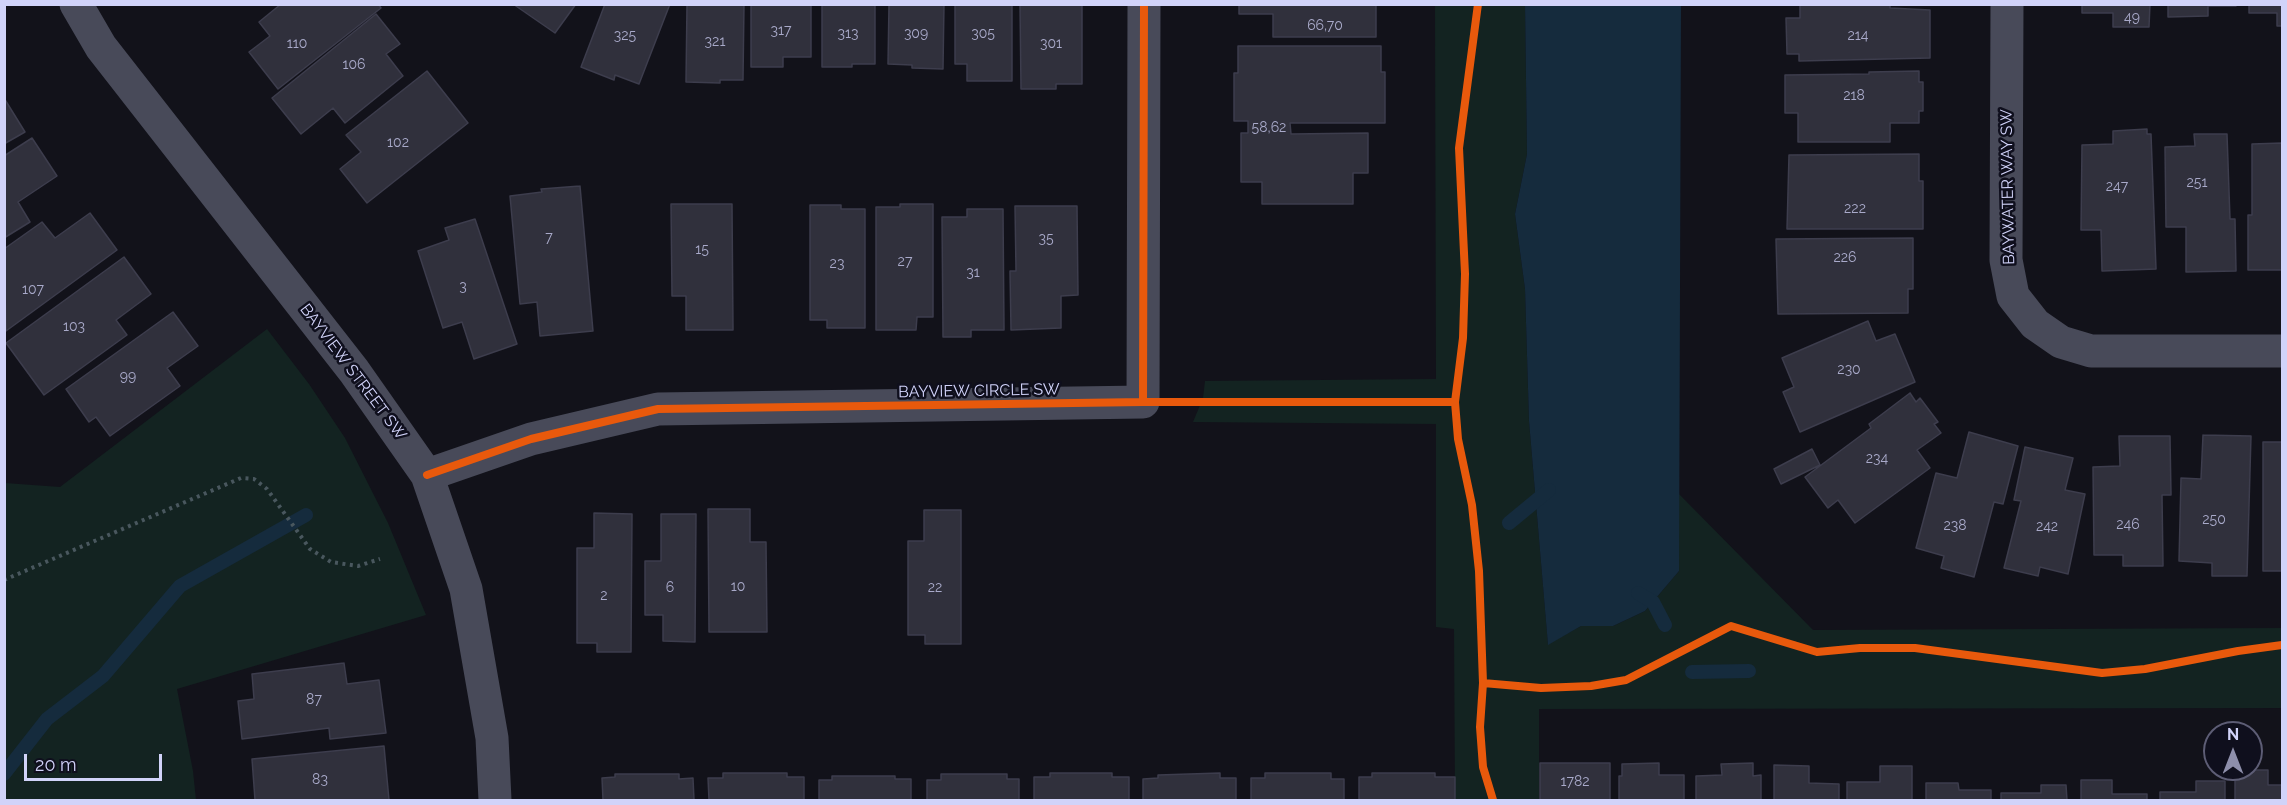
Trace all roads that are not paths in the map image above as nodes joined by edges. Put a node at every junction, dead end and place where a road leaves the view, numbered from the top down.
1 (76, 4) edge
2 (1144, 4) edge
3 (2007, 4) edge
4 (2283, 351) edge
5 (427, 475) junction
6 (495, 801) edge

1 - 5 street, BAYVIEW STREET SW
2 - 5 street, BAYVIEW CIRCLE SW
3 - 4 street, BAYWATER WAY SW
5 - 6 street, BAYVIEW STREET SW

